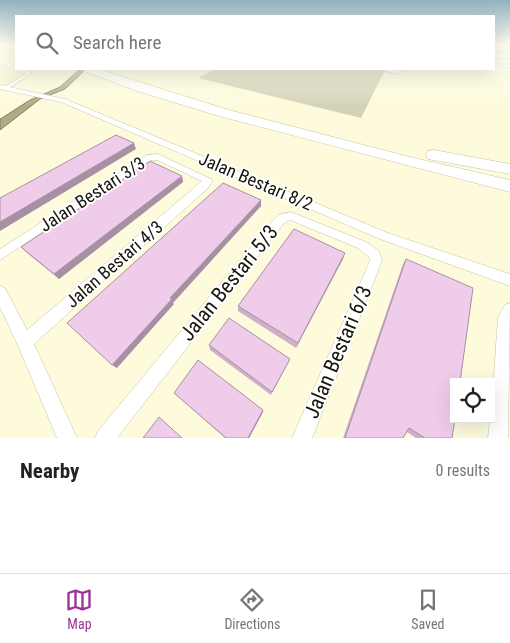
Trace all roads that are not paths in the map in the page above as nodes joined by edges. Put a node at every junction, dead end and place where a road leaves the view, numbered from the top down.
1 (495, 66) edge
2 (510, 66) edge
3 (22, 70) edge
4 (101, 70) edge
5 (387, 70) edge
6 (401, 70) edge
7 (3, 87) edge
8 (510, 169) edge
9 (204, 186) joint
10 (510, 186) edge
11 (0, 254) edge
12 (374, 267) joint
13 (510, 280) edge
14 (0, 292) edge
15 (510, 310) edge
16 (25, 342) junction
17 (67, 438) edge
18 (105, 438) edge
19 (302, 438) edge
20 (498, 438) edge

1 - 2 lane
3 - 7 lane
4 - 8 highway
4 - 10 highway
5 - 6 street
7 - 13 street, Jalan Bestari 8/2
9 - 11 street, Jalan Bestari 3/3
9 - 16 street, Jalan Bestari 4/3
12 - 18 street, Jalan Bestari 5/3
12 - 19 street, Jalan Bestari 6/3
14 - 16 street
15 - 20 street
16 - 17 street

